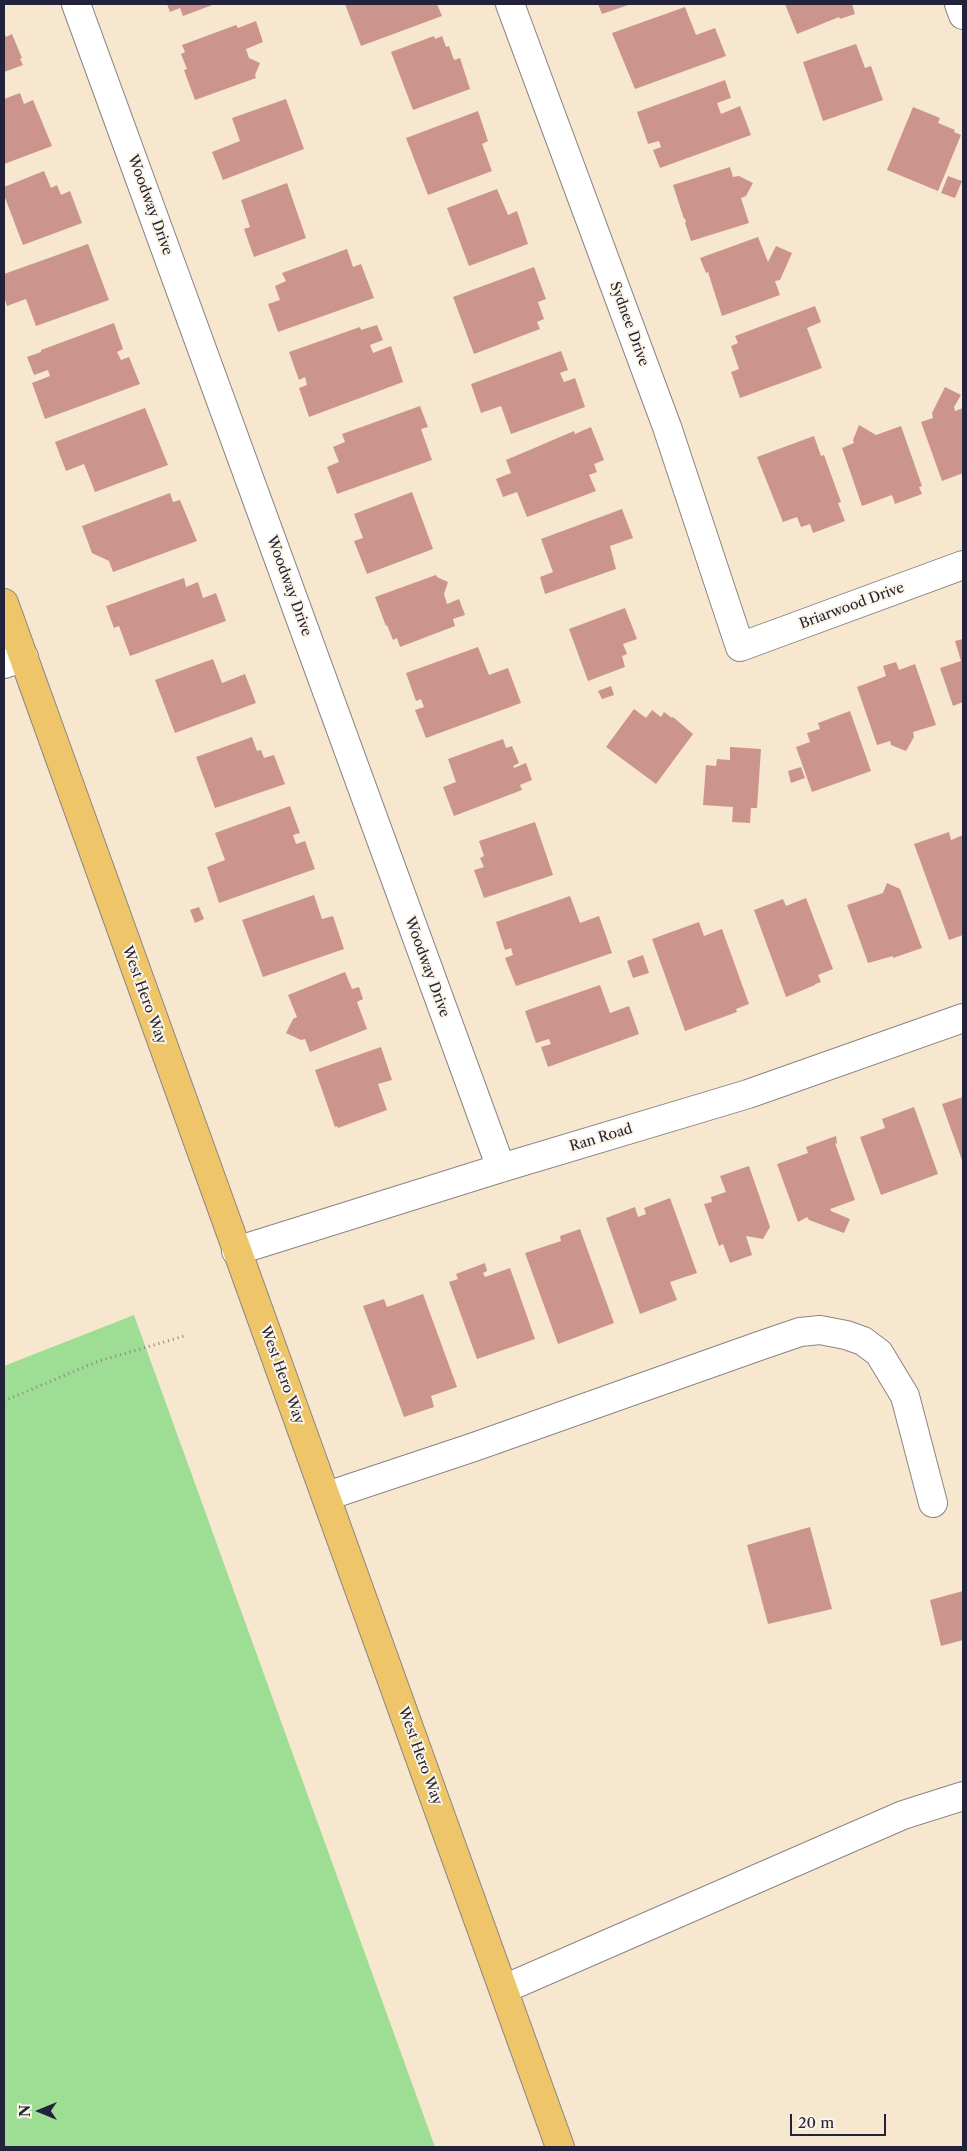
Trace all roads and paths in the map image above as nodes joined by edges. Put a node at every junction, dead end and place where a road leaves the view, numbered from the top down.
1 (76, 4) edge
2 (510, 4) edge
3 (959, 4) edge
4 (963, 15) edge
5 (963, 565) edge
6 (4, 604) edge
7 (740, 648) joint
8 (14, 661) edge
9 (963, 1018) edge
10 (501, 1168) junction
11 (236, 1251) junction
12 (184, 1336) dead end
13 (4, 1401) edge
14 (327, 1496) junction
15 (933, 1503) dead end
16 (963, 1796) edge
17 (504, 1989) junction
18 (560, 2147) edge

1 - 10 street, Woodway Drive
2 - 7 street, Sydnee Drive
3 - 4 street
5 - 7 street, Briarwood Drive
6 - 8 main road, West Hero Way
8 - 11 main road, West Hero Way
9 - 10 street, Ran Road
10 - 11 street, Ran Road
11 - 14 main road, West Hero Way
12 - 13 path
14 - 15 street
14 - 17 main road, West Hero Way
16 - 17 street
17 - 18 main road, West Hero Way

